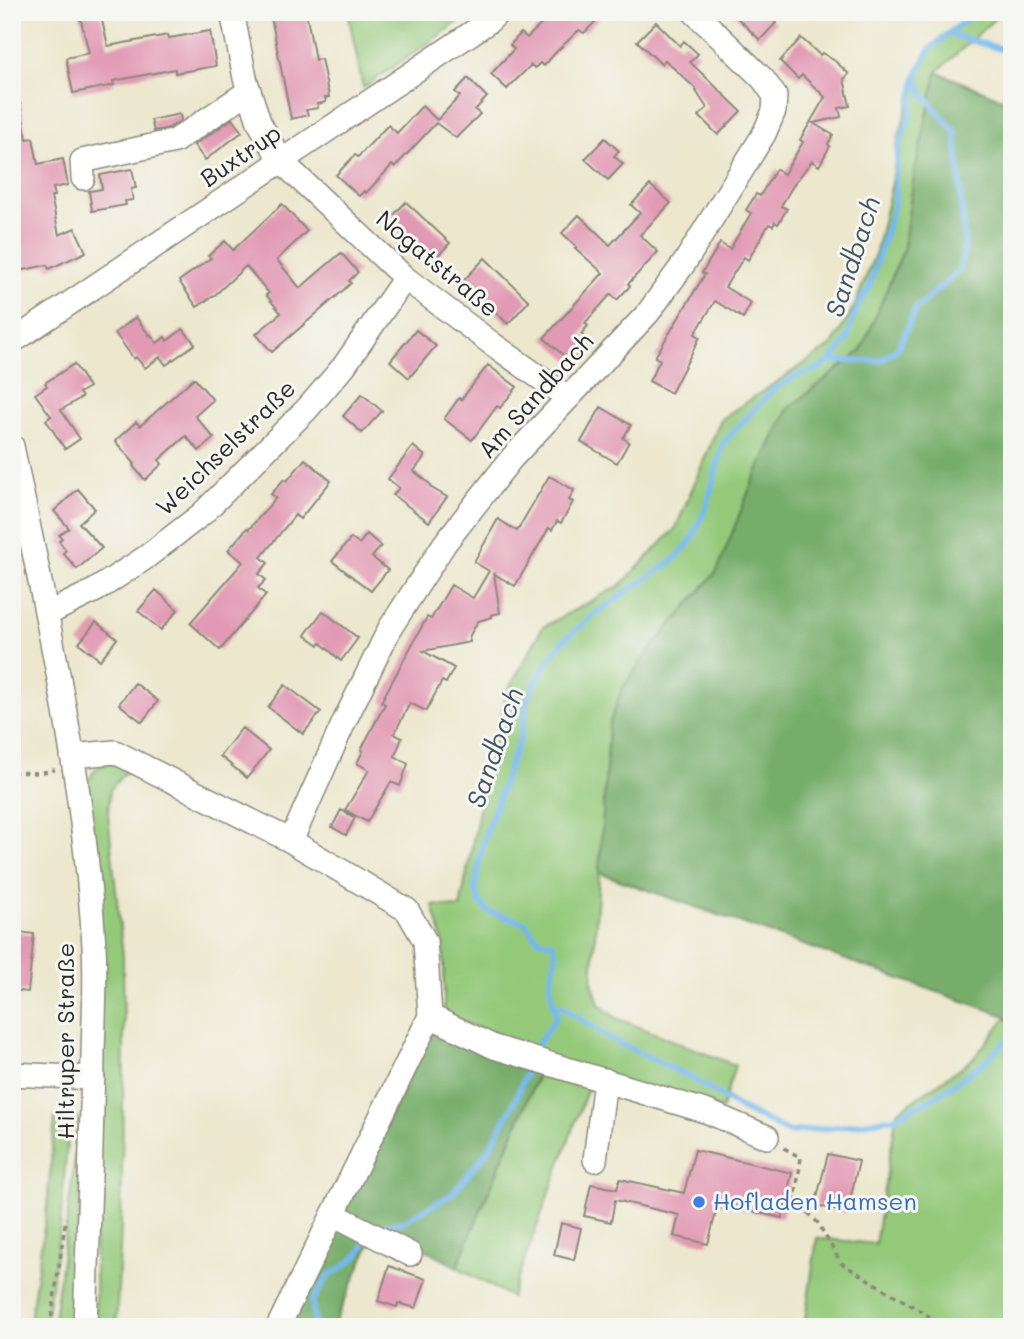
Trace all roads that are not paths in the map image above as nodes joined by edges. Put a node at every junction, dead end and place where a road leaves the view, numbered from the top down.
1 (232, 12) edge
2 (499, 12) edge
3 (694, 12) edge
4 (249, 90) junction
5 (281, 161) junction
6 (83, 178) dead end
7 (405, 278) junction
8 (12, 342) edge
9 (568, 397) junction
10 (12, 446) edge
11 (47, 614) junction
12 (66, 763) junction
13 (290, 841) junction
14 (430, 1016) junction
15 (12, 1074) edge
16 (93, 1078) junction
17 (605, 1080) junction
18 (767, 1137) road end
19 (595, 1160) dead end
20 (333, 1214) junction
21 (410, 1254) dead end
22 (85, 1327) edge
23 (278, 1327) edge

1 - 4 street, Nogatstraße
2 - 5 street, Buxtrup
3 - 9 street, Am Sandbach
4 - 5 street, Nogatstraße
4 - 6 street
5 - 7 street, Nogatstraße
5 - 8 street, Buxtrup
7 - 9 street, Nogatstraße
7 - 11 street, Weichselstraße
9 - 13 street, Am Sandbach
10 - 11 street, Hiltruper Straße
11 - 12 street, Hiltruper Straße
12 - 13 street
12 - 16 street, Hiltruper Straße
13 - 14 street
14 - 17 street
14 - 20 street
15 - 16 street
16 - 22 street, Hiltruper Straße
17 - 18 street
17 - 19 street
20 - 21 street
20 - 23 street

